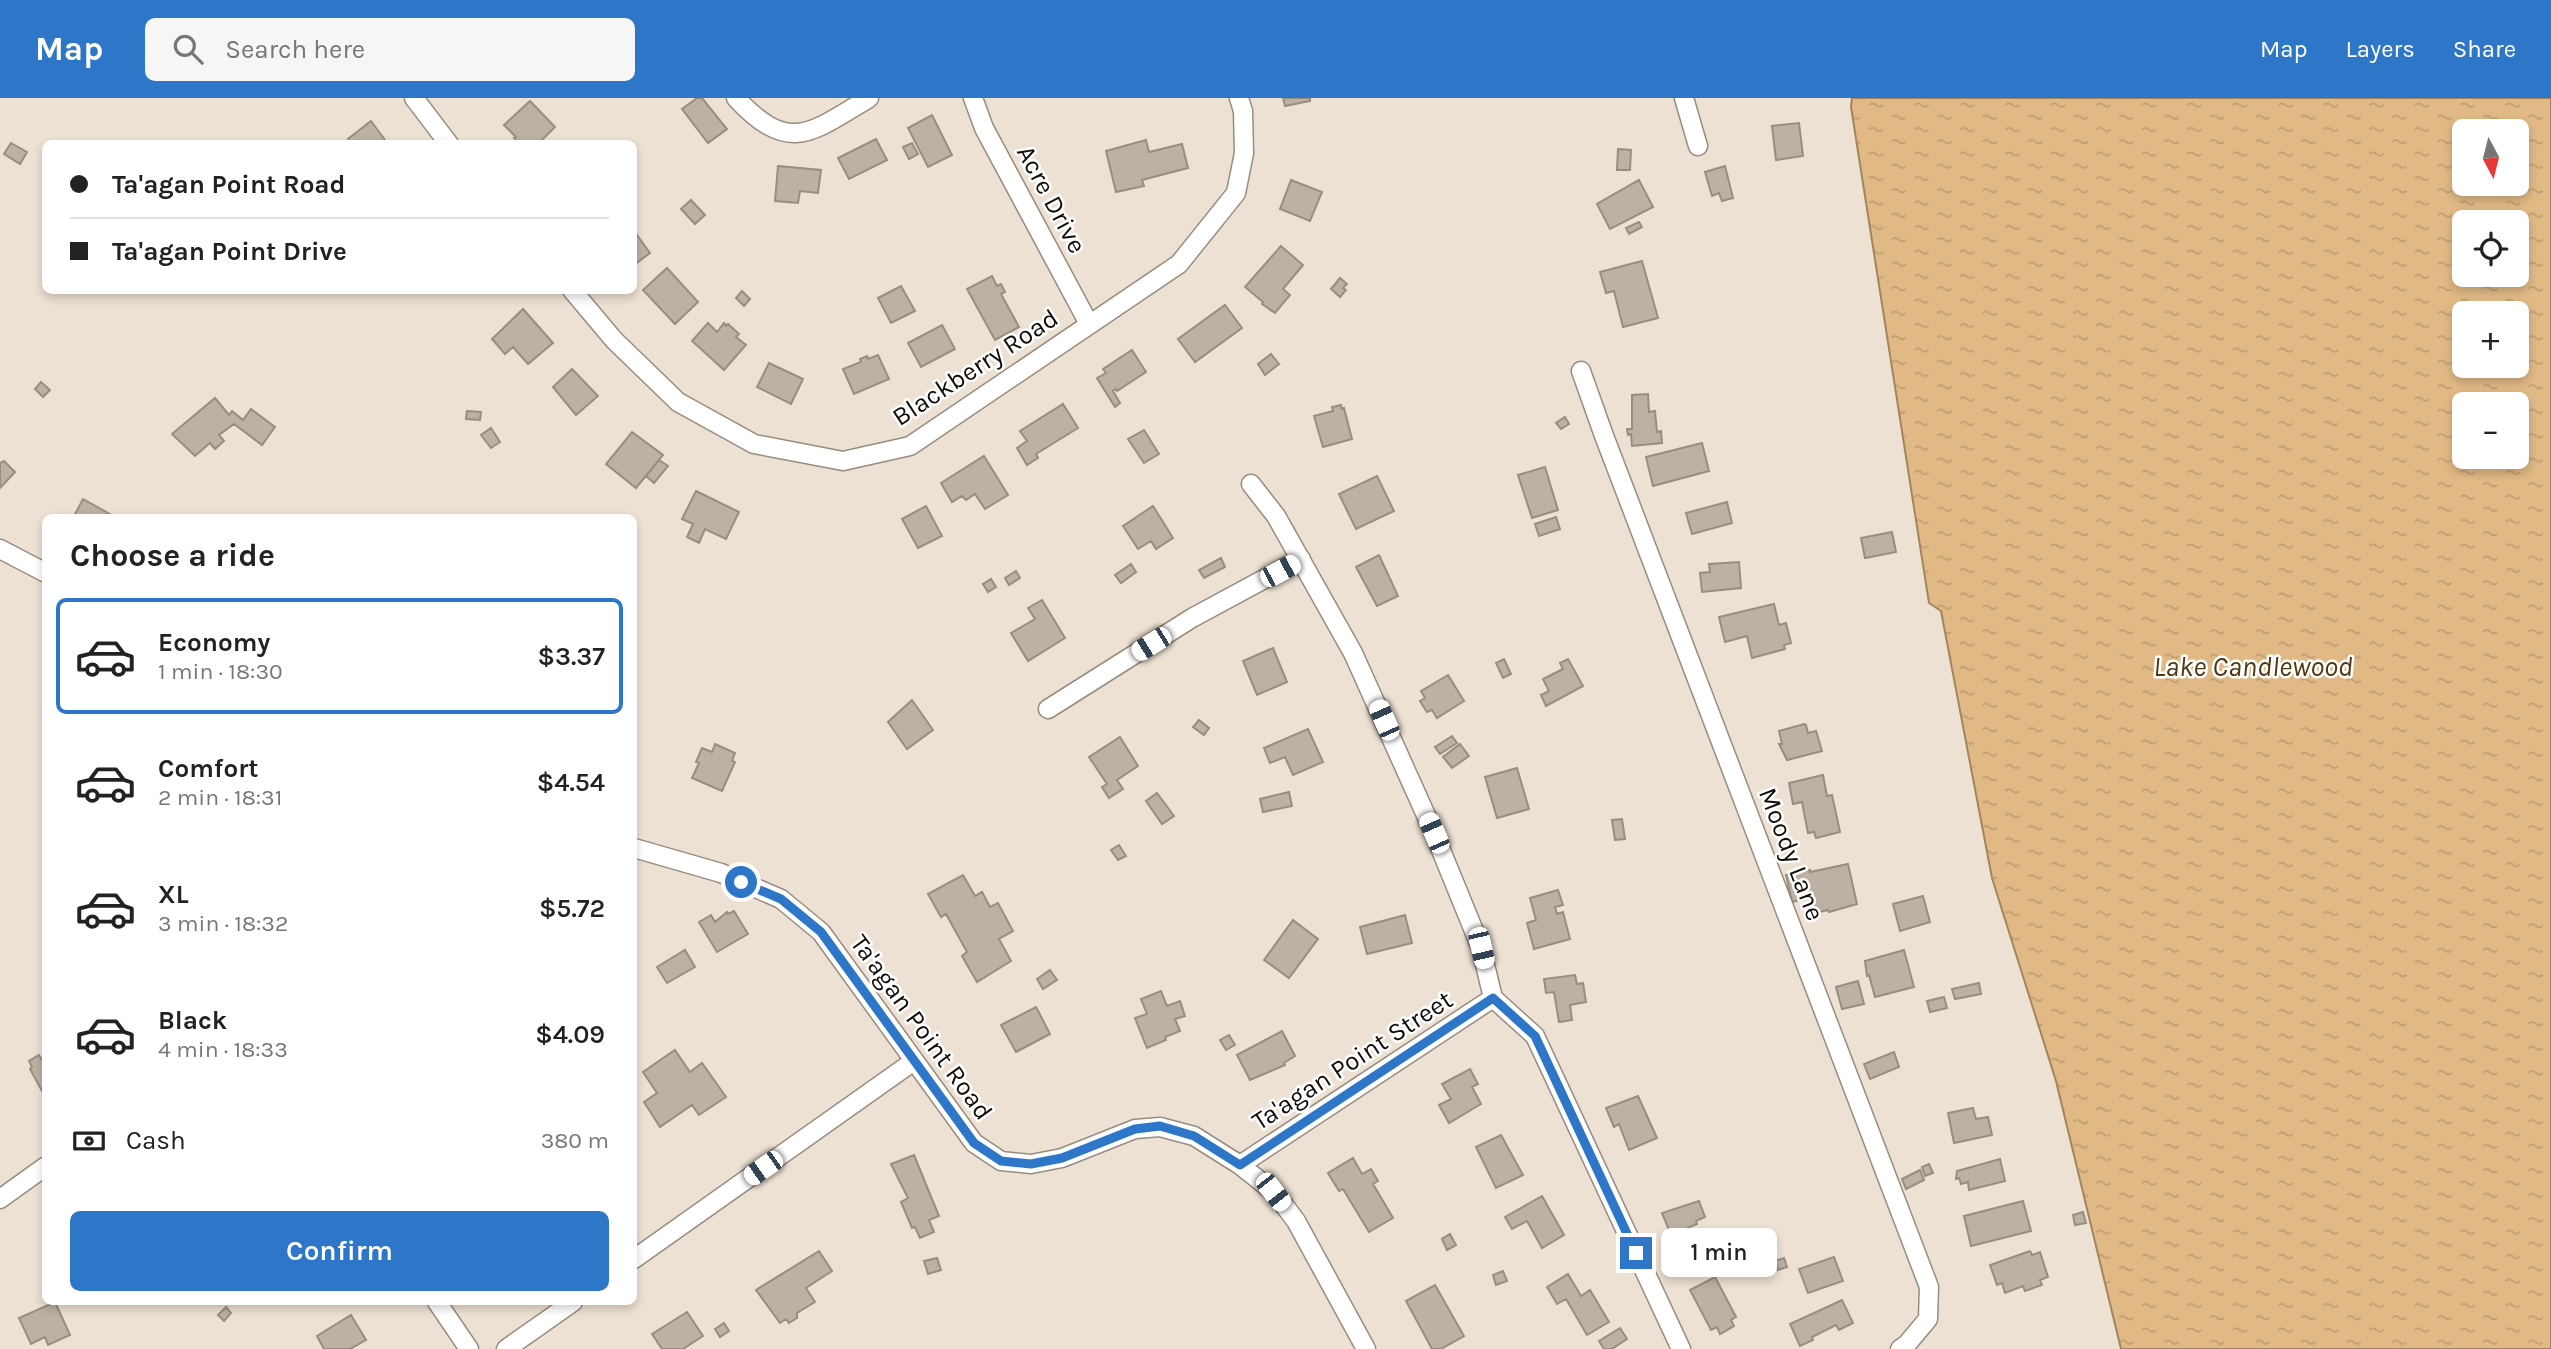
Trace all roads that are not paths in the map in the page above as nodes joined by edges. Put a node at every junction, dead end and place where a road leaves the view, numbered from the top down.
1 (414, 98) edge
2 (736, 98) edge
3 (869, 98) edge
4 (973, 98) edge
5 (1239, 98) edge
6 (1684, 98) edge
7 (446, 140) edge
8 (1698, 146) dead end
9 (575, 294) edge
10 (1089, 324) junction
11 (1581, 371) dead end
12 (1251, 484) dead end
13 (0, 549) edge
14 (1301, 559) junction
15 (42, 571) edge
16 (1048, 709) dead end
17 (637, 849) edge
18 (1493, 998) junction
19 (914, 1061) junction
20 (1240, 1165) junction
21 (42, 1169) edge
22 (0, 1199) edge
23 (637, 1257) edge
24 (439, 1305) edge
25 (569, 1305) edge
26 (469, 1349) edge
27 (506, 1349) edge
28 (1366, 1349) edge
29 (1681, 1349) edge
30 (1900, 1349) edge

1 - 7 street
2 - 3 street
4 - 10 street, Acre Drive
5 - 10 street, Blackberry Road
6 - 8 street
9 - 10 street, Blackberry Road
11 - 30 street, Moody Lane
12 - 14 street
13 - 15 street
14 - 16 street
14 - 18 street
17 - 19 street, Ta'agan Point Road
18 - 20 street, Ta'agan Point Street
18 - 29 street
19 - 20 street, Ta'agan Point Road
19 - 23 street
20 - 28 street, Ta'agan Point Road
21 - 22 street
24 - 26 street
25 - 27 street

